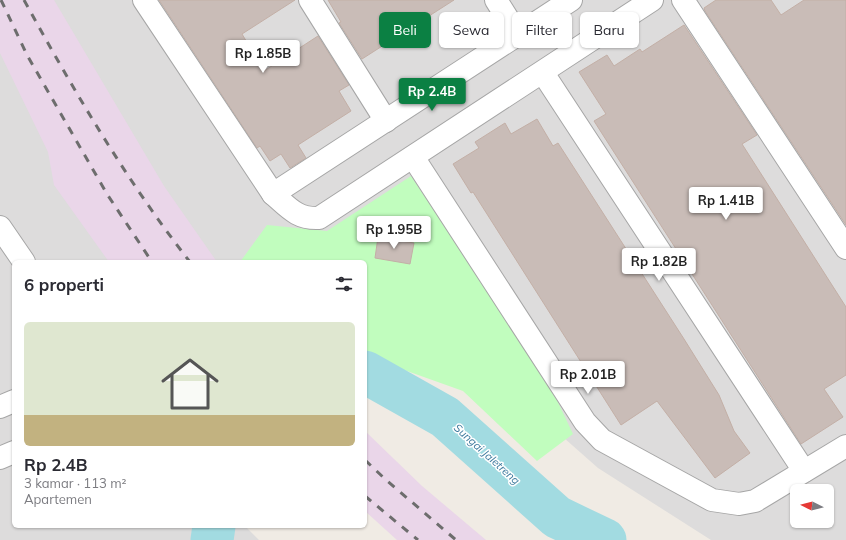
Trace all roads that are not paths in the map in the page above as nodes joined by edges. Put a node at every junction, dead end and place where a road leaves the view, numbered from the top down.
1 (144, 0) edge
2 (310, 0) edge
3 (496, 0) edge
4 (571, 0) edge
5 (652, 0) edge
6 (683, 0) edge
7 (553, 12) edge
8 (512, 25) edge
9 (512, 39) edge
10 (543, 73) junction
11 (386, 121) junction
12 (413, 157) junction
13 (273, 194) junction
14 (0, 227) edge
15 (846, 248) edge
16 (23, 260) edge
17 (12, 402) edge
18 (0, 407) edge
19 (846, 446) edge
20 (12, 453) edge
21 (0, 458) edge
22 (804, 471) junction

1 - 13 street
2 - 11 street
3 - 8 street
4 - 7 street
5 - 10 street
6 - 15 street
9 - 11 street
10 - 12 street
10 - 22 street
11 - 13 street
12 - 13 street
12 - 22 street
14 - 16 street
17 - 18 street
19 - 22 street
20 - 21 street

